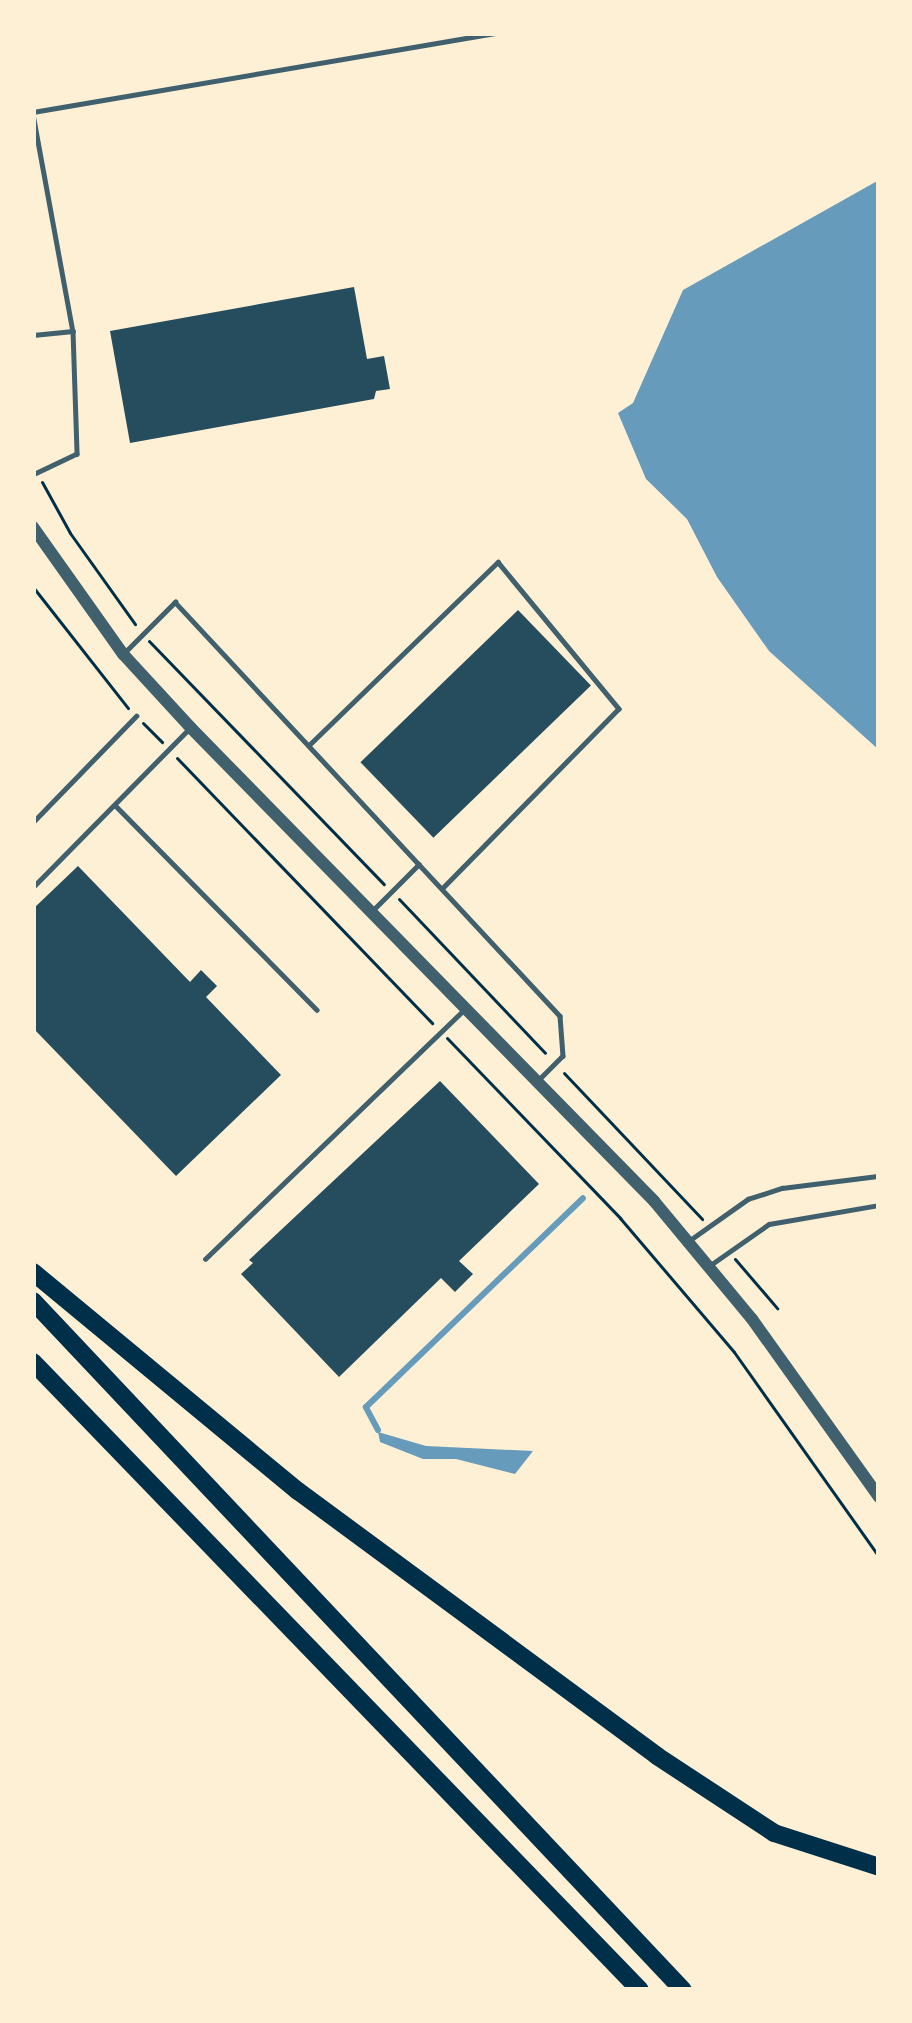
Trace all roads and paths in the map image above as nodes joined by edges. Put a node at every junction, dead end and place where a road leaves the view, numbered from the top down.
1 (496, 33) edge
2 (33, 113) edge
3 (73, 331) junction
4 (33, 335) edge
5 (33, 475) edge
6 (33, 527) edge
7 (33, 587) edge
8 (123, 654) junction
9 (136, 716) junction
10 (191, 728) junction
11 (309, 746) junction
12 (169, 749) junction
13 (116, 806) junction
14 (33, 822) edge
15 (419, 864) junction
16 (33, 887) edge
17 (442, 889) junction
18 (372, 911) junction
19 (466, 1008) junction
20 (316, 1010) dead end
21 (441, 1032) junction
22 (537, 1082) junction
23 (879, 1176) edge
24 (879, 1205) edge
25 (688, 1241) junction
26 (205, 1259) dead end
27 (709, 1266) junction
28 (33, 1272) edge
29 (33, 1301) edge
30 (33, 1362) edge
31 (879, 1497) edge
32 (879, 1557) edge
33 (879, 1867) edge
34 (640, 1990) edge
35 (683, 1990) edge

1 - 2 lane
2 - 3 lane
3 - 4 lane
3 - 5 lane
6 - 8 street
7 - 9 path
8 - 10 street
8 - 11 lane
9 - 12 path
9 - 14 lane
10 - 12 lane
10 - 18 street
11 - 15 lane
11 - 17 lane
12 - 13 lane
12 - 21 path
13 - 16 lane
13 - 20 lane
15 - 17 lane
15 - 18 lane
17 - 22 lane
18 - 19 street
19 - 21 lane
19 - 22 street
21 - 26 lane
21 - 32 path
22 - 25 street
23 - 25 lane
24 - 27 lane
25 - 27 street
27 - 31 street
28 - 33 highway
29 - 35 highway
30 - 34 highway

